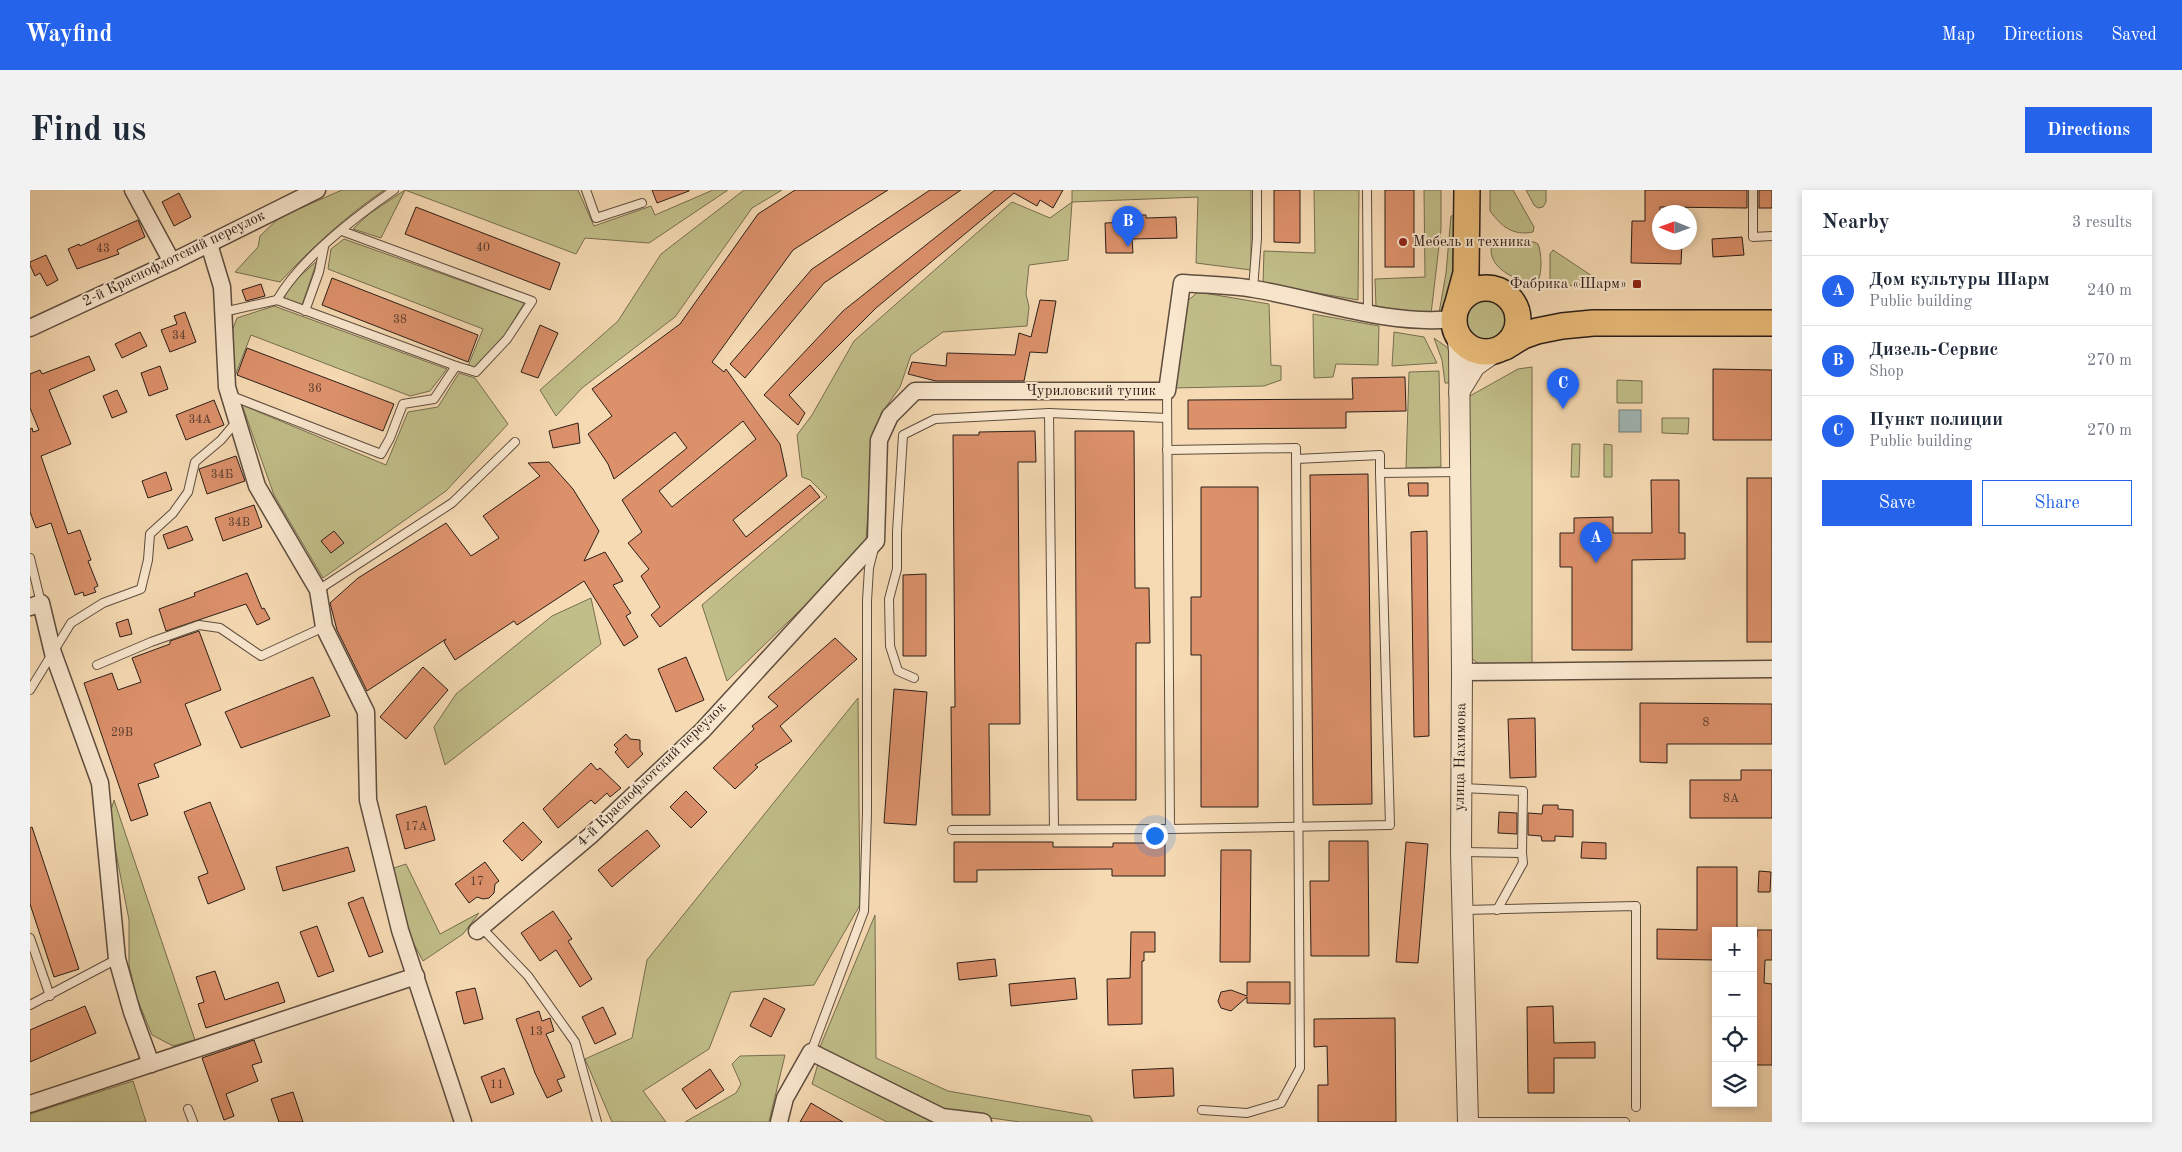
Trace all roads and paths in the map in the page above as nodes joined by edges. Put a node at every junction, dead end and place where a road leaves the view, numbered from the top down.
1 (133, 190) edge
2 (317, 190) edge
3 (394, 190) edge
4 (586, 190) edge
5 (1256, 190) edge
6 (1367, 190) edge
7 (1467, 190) edge
8 (1753, 190) edge
9 (642, 203) dead end
10 (1467, 227) junction
11 (342, 231) junction
12 (1772, 236) edge
13 (209, 244) junction
14 (324, 247) junction
15 (172, 262) junction
16 (1253, 289) junction
17 (1505, 294) junction
18 (277, 300) junction
19 (305, 311) junction
20 (223, 312) junction
21 (1368, 313) junction
22 (1456, 320) junction
23 (1594, 323) junction
24 (1772, 323) edge
25 (30, 328) edge
26 (1500, 349) junction
27 (456, 366) junction
28 (1167, 391) junction
29 (1459, 392) junction
30 (229, 395) junction
31 (1049, 413) junction
32 (1167, 418) junction
33 (237, 421) junction
34 (515, 442) dead end
35 (1167, 450) junction
36 (1296, 459) junction
37 (1460, 472) junction
38 (1380, 474) junction
39 (876, 541) junction
40 (30, 558) edge
41 (318, 590) junction
42 (36, 605) edge
43 (324, 627) junction
44 (53, 653) junction
45 (97, 665) dead end
46 (1772, 670) edge
47 (1462, 672) junction
48 (914, 678) dead end
49 (30, 690) edge
50 (1460, 788) junction
51 (1299, 827) junction
52 (1054, 829) junction
53 (1170, 829) junction
54 (952, 830) dead end
55 (1460, 852) junction
56 (1522, 853) junction
57 (1462, 910) junction
58 (1497, 910) junction
59 (479, 929) joint
60 (30, 938) edge
61 (116, 959) junction
62 (416, 976) junction
63 (50, 996) junction
64 (30, 1005) edge
65 (811, 1052) junction
66 (151, 1064) junction
67 (30, 1104) edge
68 (1636, 1107) dead end
69 (188, 1109) dead end
70 (1202, 1110) dead end
71 (193, 1122) edge
72 (463, 1122) edge
73 (597, 1122) edge
74 (780, 1122) edge
75 (983, 1122) edge
76 (1468, 1122) edge
77 (1625, 1122) edge

1 - 15 street
2 - 13 street, 2-й Краснофлотский переулок
3 - 11 lane
4 - 9 lane
5 - 16 lane
6 - 21 lane
7 - 10 main road
8 - 12 lane
10 - 17 main road
10 - 22 main road
11 - 14 lane
11 - 27 lane
13 - 15 street, 2-й Краснофлотский переулок
13 - 20 street
14 - 18 lane
14 - 19 lane
15 - 25 street, 2-й Краснофлотский переулок
16 - 21 street, Чуриловский тупик
16 - 28 street, Чуриловский тупик
17 - 22 main road
17 - 23 main road
17 - 26 main road
18 - 19 lane
18 - 20 lane
19 - 27 lane
20 - 30 street
21 - 22 street, Чуриловский тупик
22 - 26 main road
22 - 29 street, улица Нахимова
23 - 24 main road
23 - 26 main road
26 - 29 street
27 - 30 lane
28 - 32 lane
28 - 39 street, Чуриловский тупик
29 - 37 street, улица Нахимова
30 - 33 street
31 - 32 lane
31 - 48 lane
31 - 52 lane
32 - 35 lane
33 - 41 street
33 - 44 lane
34 - 41 lane
35 - 36 lane
35 - 53 lane
36 - 38 lane
36 - 51 lane
37 - 38 lane
37 - 47 street, улица Нахимова
38 - 51 lane
39 - 59 street, 4-й Краснофлотский переулок
39 - 65 lane
40 - 42 lane
41 - 43 street
42 - 44 street
43 - 45 lane
43 - 62 street
44 - 49 lane
44 - 61 street
46 - 47 street
47 - 50 street, улица Нахимова
50 - 55 street, улица Нахимова
50 - 56 lane
51 - 53 lane
51 - 70 lane
52 - 53 lane
52 - 54 lane
55 - 56 lane
55 - 57 street, улица Нахимова
56 - 58 lane
57 - 58 lane
57 - 76 street, улица Нахимова
58 - 68 lane
59 - 73 lane
60 - 63 lane
61 - 63 lane
61 - 66 street
62 - 66 street
62 - 72 street
63 - 64 lane
65 - 74 street
65 - 75 street
66 - 67 street
69 - 71 lane
76 - 77 lane

